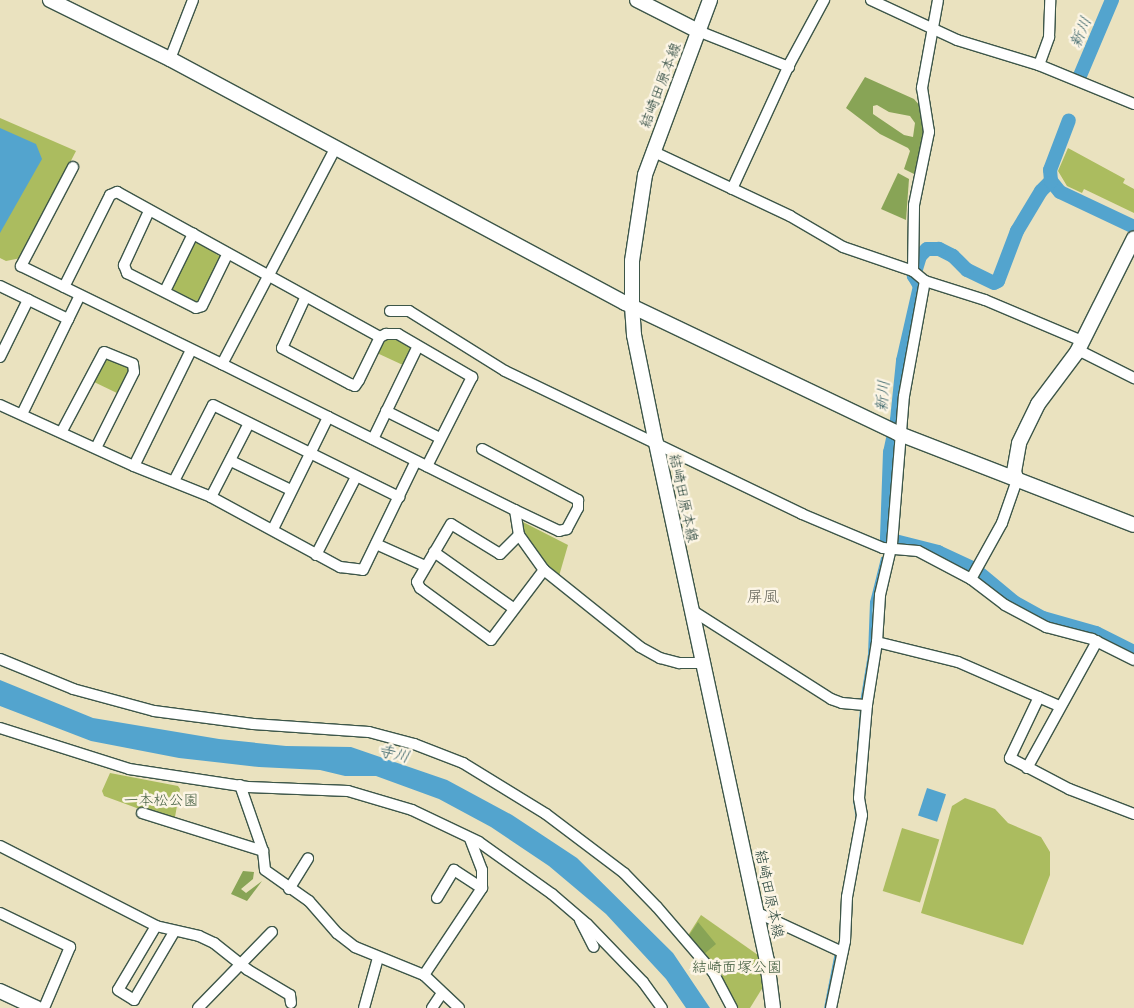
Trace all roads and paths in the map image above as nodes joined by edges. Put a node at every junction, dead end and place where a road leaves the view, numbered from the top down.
1 (50, 0) edge
2 (194, 0) edge
3 (637, 0) edge
4 (710, 0) edge
5 (824, 0) edge
6 (871, 0) edge
7 (938, 0) edge
8 (1050, 0) edge
9 (932, 28) junction
10 (698, 31) junction
11 (170, 59) junction
12 (1039, 65) junction
13 (789, 67) junction
14 (1134, 104) edge
15 (336, 147) junction
16 (652, 151) junction
17 (73, 167) dead end
18 (732, 189) junction
19 (150, 211) junction
20 (193, 234) junction
21 (1134, 238) edge
22 (227, 255) junction
23 (913, 271) junction
24 (266, 277) junction
25 (925, 281) junction
26 (0, 286) edge
27 (64, 287) junction
28 (165, 291) junction
29 (80, 295) junction
30 (304, 298) junction
31 (28, 300) junction
32 (632, 306) junction
33 (390, 311) dead end
34 (68, 319) junction
35 (380, 337) junction
36 (1080, 345) junction
37 (418, 346) junction
38 (191, 350) junction
39 (0, 357) edge
40 (222, 364) junction
41 (1134, 378) edge
42 (0, 405) edge
43 (386, 411) junction
44 (22, 414) junction
45 (328, 417) junction
46 (249, 423) junction
47 (62, 431) junction
48 (897, 432) junction
49 (440, 438) junction
50 (373, 439) junction
51 (656, 443) junction
52 (96, 448) junction
53 (482, 449) dead end
54 (310, 453) junction
55 (231, 461) junction
56 (416, 461) junction
57 (134, 466) junction
58 (427, 466) junction
59 (356, 477) junction
60 (1018, 480) junction
61 (174, 481) junction
62 (291, 490) junction
63 (212, 497) junction
64 (399, 497) junction
65 (516, 510) junction
66 (1134, 524) edge
67 (273, 529) junction
68 (519, 535) junction
69 (376, 544) junction
70 (890, 548) junction
71 (434, 552) junction
72 (316, 555) junction
73 (425, 566) junction
74 (544, 570) junction
75 (972, 579) junction
76 (513, 608) junction
77 (692, 611) junction
78 (1097, 641) junction
79 (877, 642) junction
80 (0, 659) edge
81 (1134, 660) edge
82 (704, 663) junction
83 (1039, 697) junction
84 (867, 705) junction
85 (1059, 706) junction
86 (0, 728) edge
87 (1027, 768) junction
88 (240, 785) junction
89 (142, 813) dead end
90 (1134, 814) edge
91 (470, 838) junction
92 (0, 846) edge
93 (263, 851) junction
94 (308, 858) dead end
95 (482, 888) junction
96 (289, 889) junction
97 (437, 898) dead end
98 (758, 912) junction
99 (0, 913) edge
100 (577, 915) junction
101 (156, 926) junction
102 (174, 932) junction
103 (272, 932) dead end
104 (594, 947) dead end
105 (842, 952) junction
106 (378, 958) junction
107 (240, 964) junction
108 (424, 975) junction
109 (0, 991) edge
110 (442, 993) junction
111 (291, 1004) dead end
112 (36, 1008) edge
113 (44, 1008) edge
114 (198, 1008) edge
115 (364, 1008) edge
116 (432, 1008) edge
117 (459, 1008) edge
118 (662, 1008) edge
119 (732, 1008) edge
120 (773, 1008) edge
121 (831, 1008) edge

1 - 11 street
2 - 11 street
3 - 10 street
4 - 10 street, 結崎田原本線
5 - 13 street
6 - 9 street
7 - 9 street
8 - 12 street
9 - 12 street
9 - 23 street
10 - 13 street
10 - 16 street, 結崎田原本線
11 - 15 street
12 - 14 street
13 - 18 street
15 - 24 street
15 - 32 street
16 - 18 street
16 - 32 street, 結崎田原本線
17 - 27 street
18 - 23 street
19 - 20 street
19 - 27 street
19 - 28 street
20 - 22 street
20 - 28 street
21 - 36 street
22 - 24 street
22 - 28 street
23 - 25 street
24 - 30 street
24 - 40 street
25 - 36 street
25 - 48 street
26 - 31 street
27 - 29 street
29 - 34 street
29 - 38 street
30 - 35 street
30 - 35 street
31 - 34 street
31 - 39 street
32 - 48 street
32 - 51 street, 結崎田原本線
33 - 51 street
34 - 44 street
35 - 37 street
36 - 41 street
36 - 60 street
37 - 43 street
37 - 49 street
38 - 40 street
38 - 57 street
40 - 45 street
42 - 44 street
43 - 49 street
43 - 50 street
44 - 47 street
45 - 50 street
45 - 54 street
46 - 54 street
46 - 55 street
46 - 61 street
47 - 52 street
47 - 52 street
48 - 60 street
48 - 70 street
49 - 58 street
50 - 56 street
51 - 70 street
51 - 77 street, 結崎田原本線
52 - 57 street
53 - 65 street
54 - 59 street
54 - 62 street
55 - 62 street
55 - 63 street
56 - 58 street
56 - 64 street
57 - 61 street
58 - 65 street
59 - 64 street
59 - 72 street
60 - 66 street
60 - 75 street
61 - 63 street
62 - 67 street
63 - 67 street
64 - 69 street
65 - 68 street
67 - 72 street
68 - 71 street
68 - 74 street
69 - 72 street
69 - 73 street
70 - 75 street
70 - 79 street
71 - 73 street
71 - 76 street
73 - 76 street
74 - 76 street
74 - 82 street
75 - 78 street
77 - 82 street, 結崎田原本線
77 - 84 street
78 - 81 street
78 - 85 street
79 - 83 street
79 - 84 street
80 - 119 street
82 - 98 street, 結崎田原本線
83 - 85 street
83 - 87 street
84 - 105 street
85 - 87 street
86 - 88 street
87 - 90 street
88 - 91 street
88 - 93 street
89 - 93 street
91 - 95 street
91 - 100 street
92 - 101 street
93 - 96 street
94 - 96 street
95 - 97 street
95 - 108 street
96 - 106 street
98 - 105 street
98 - 120 street, 結崎田原本線
99 - 113 street
100 - 104 street
100 - 118 street
101 - 102 street
101 - 102 street
102 - 107 street
103 - 107 street
105 - 121 street
106 - 108 street
106 - 115 street
107 - 111 street
107 - 114 street
108 - 110 street
109 - 112 street
110 - 116 street
110 - 117 street

